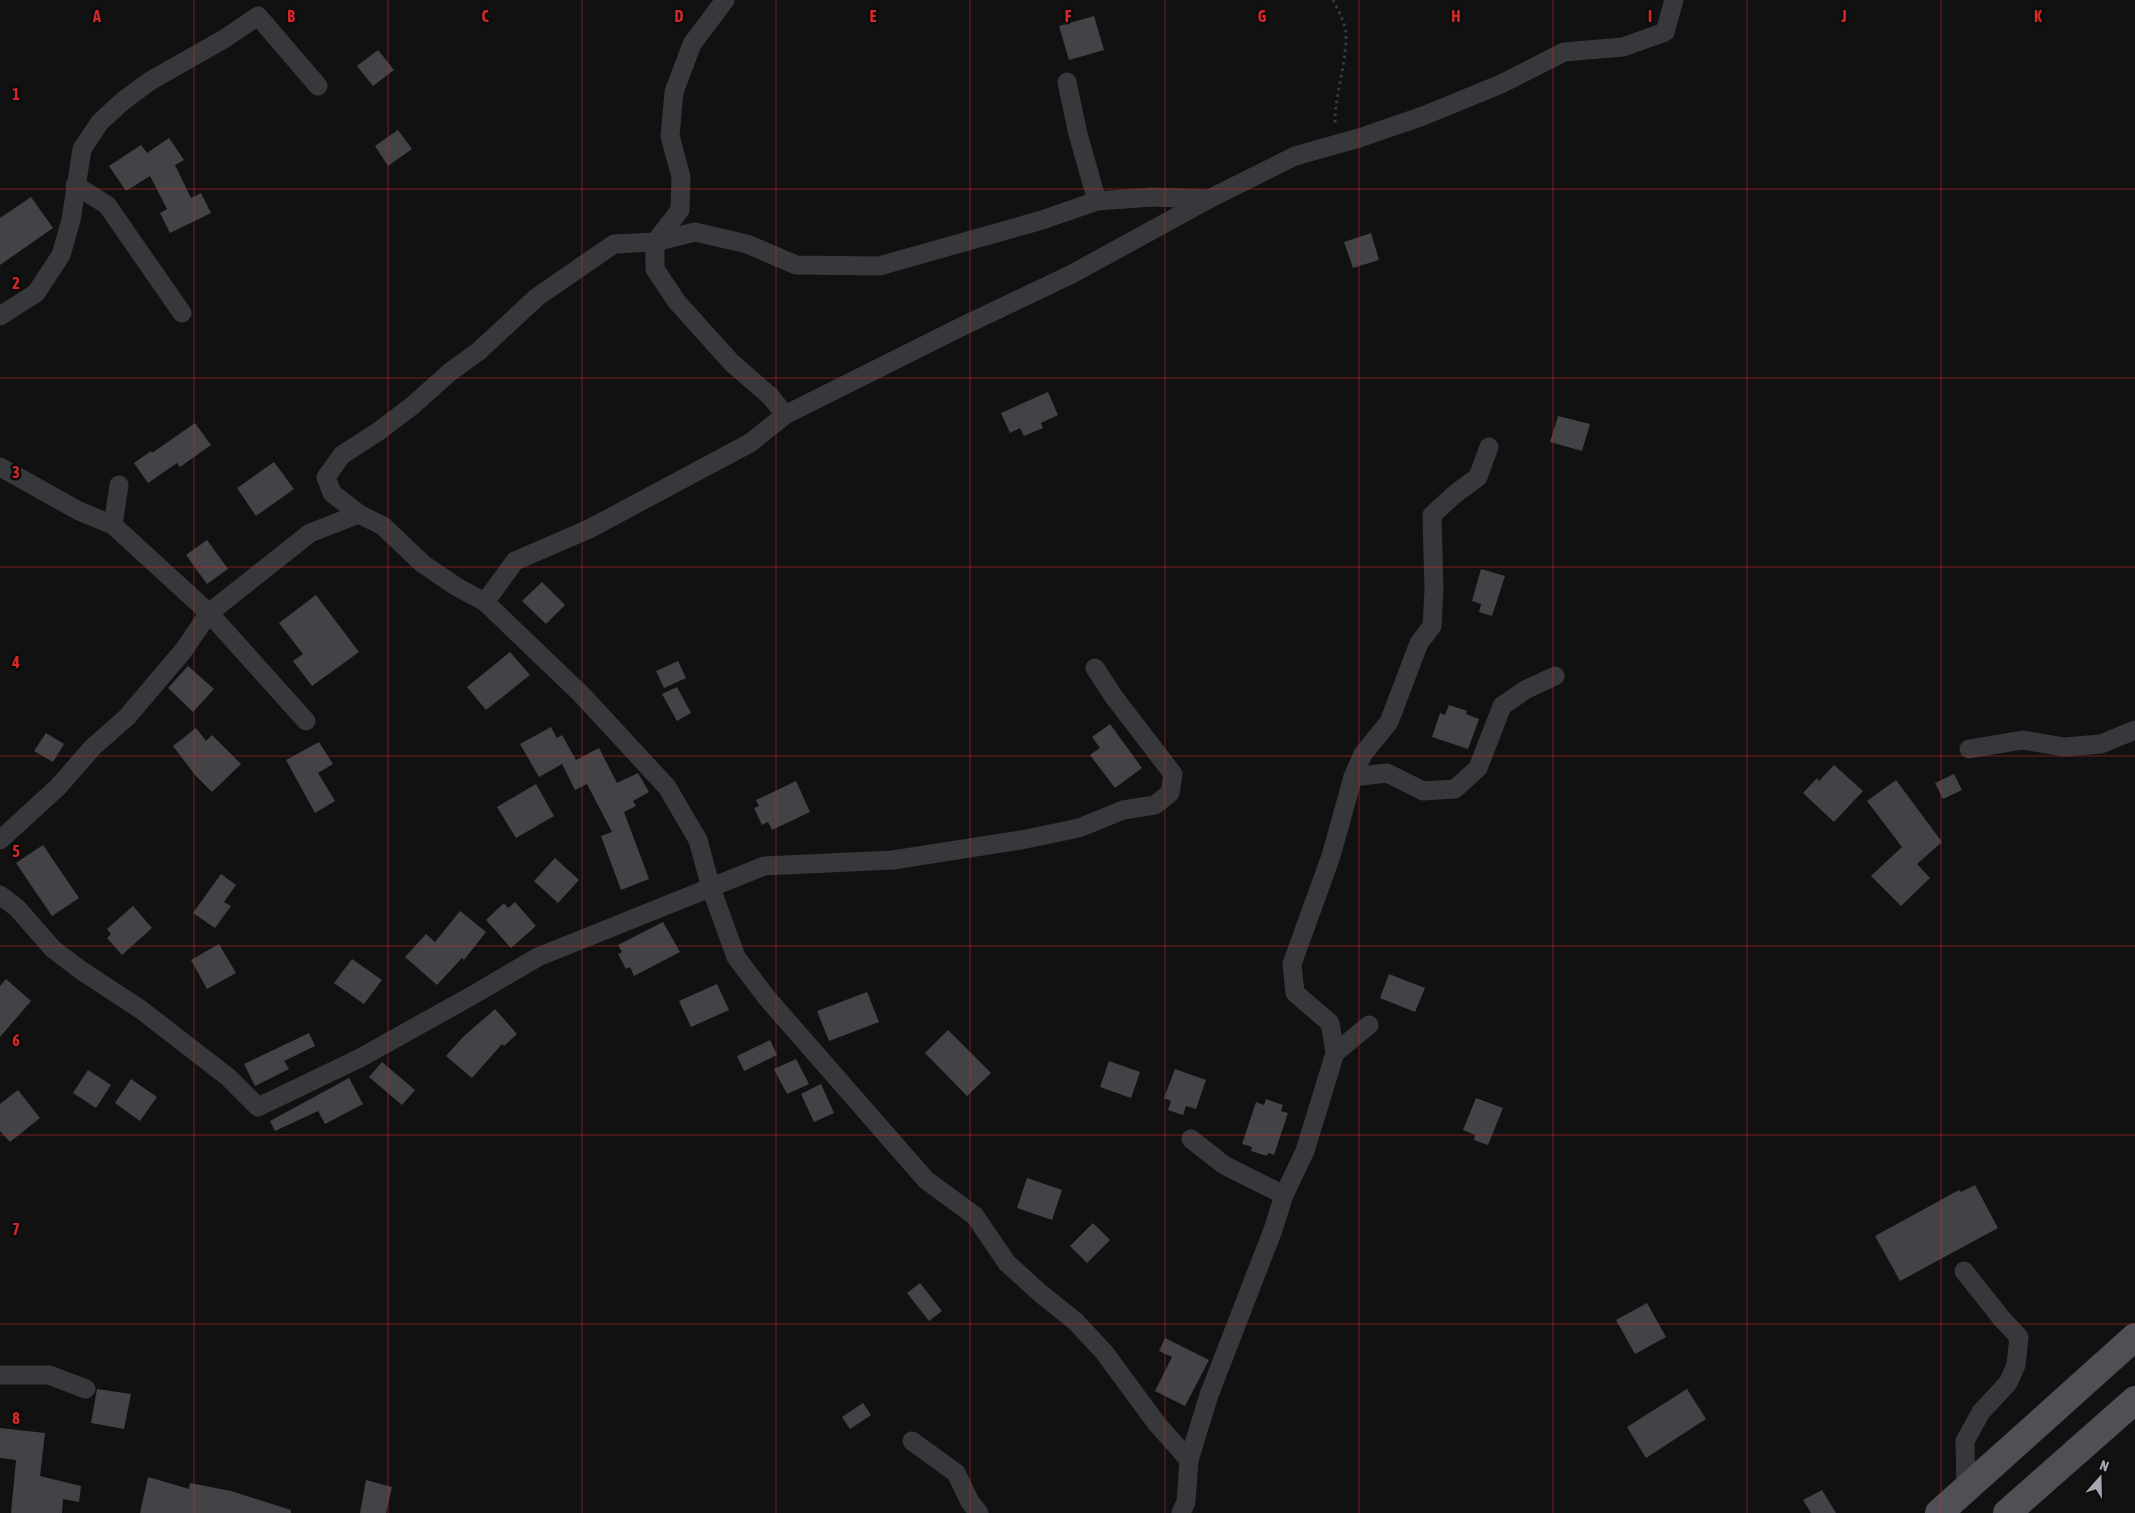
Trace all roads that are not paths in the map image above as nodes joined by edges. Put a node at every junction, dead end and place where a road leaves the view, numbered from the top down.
1 (725, 0) edge
2 (1674, 0) edge
3 (1067, 82) dead end
4 (318, 86) dead end
5 (75, 185) junction
6 (1209, 198) junction
7 (1097, 201) junction
8 (655, 242) junction
9 (182, 313) dead end
10 (0, 316) edge
11 (785, 415) junction
12 (1489, 447) dead end
13 (0, 466) edge
14 (119, 485) dead end
15 (359, 514) junction
16 (113, 525) junction
17 (485, 602) junction
18 (209, 613) junction
19 (1095, 668) dead end
20 (1556, 676) dead end
21 (306, 720) dead end
22 (2135, 730) edge
23 (1969, 749) dead end
24 (1353, 777) junction
25 (0, 840) edge
26 (711, 888) junction
27 (0, 895) edge
28 (1369, 1026) dead end
29 (1336, 1053) junction
30 (1191, 1140) dead end
31 (1284, 1195) junction
32 (1964, 1271) dead end
33 (2135, 1337) edge
34 (0, 1375) edge
35 (86, 1389) dead end
36 (2135, 1400) edge
37 (912, 1441) dead end
38 (1189, 1460) junction
39 (1966, 1488) junction
40 (978, 1513) edge
41 (1181, 1513) edge
42 (1940, 1513) edge
43 (2007, 1513) edge

1 - 8 street
2 - 6 street
3 - 7 street
4 - 5 street
5 - 9 street
5 - 10 street
6 - 7 street
6 - 11 street
7 - 8 street
8 - 11 street
8 - 15 street
11 - 17 street
12 - 24 street
13 - 16 street
14 - 16 street
15 - 17 street
15 - 18 street
16 - 18 street
17 - 26 street
18 - 21 street
18 - 25 street
19 - 26 street
20 - 24 street
22 - 23 street
24 - 29 street
26 - 27 street
26 - 38 street
28 - 29 street
29 - 31 street
30 - 31 street
31 - 38 street
32 - 39 street
33 - 39 main road
34 - 35 street
36 - 43 main road
37 - 40 street
38 - 41 street
39 - 42 main road

